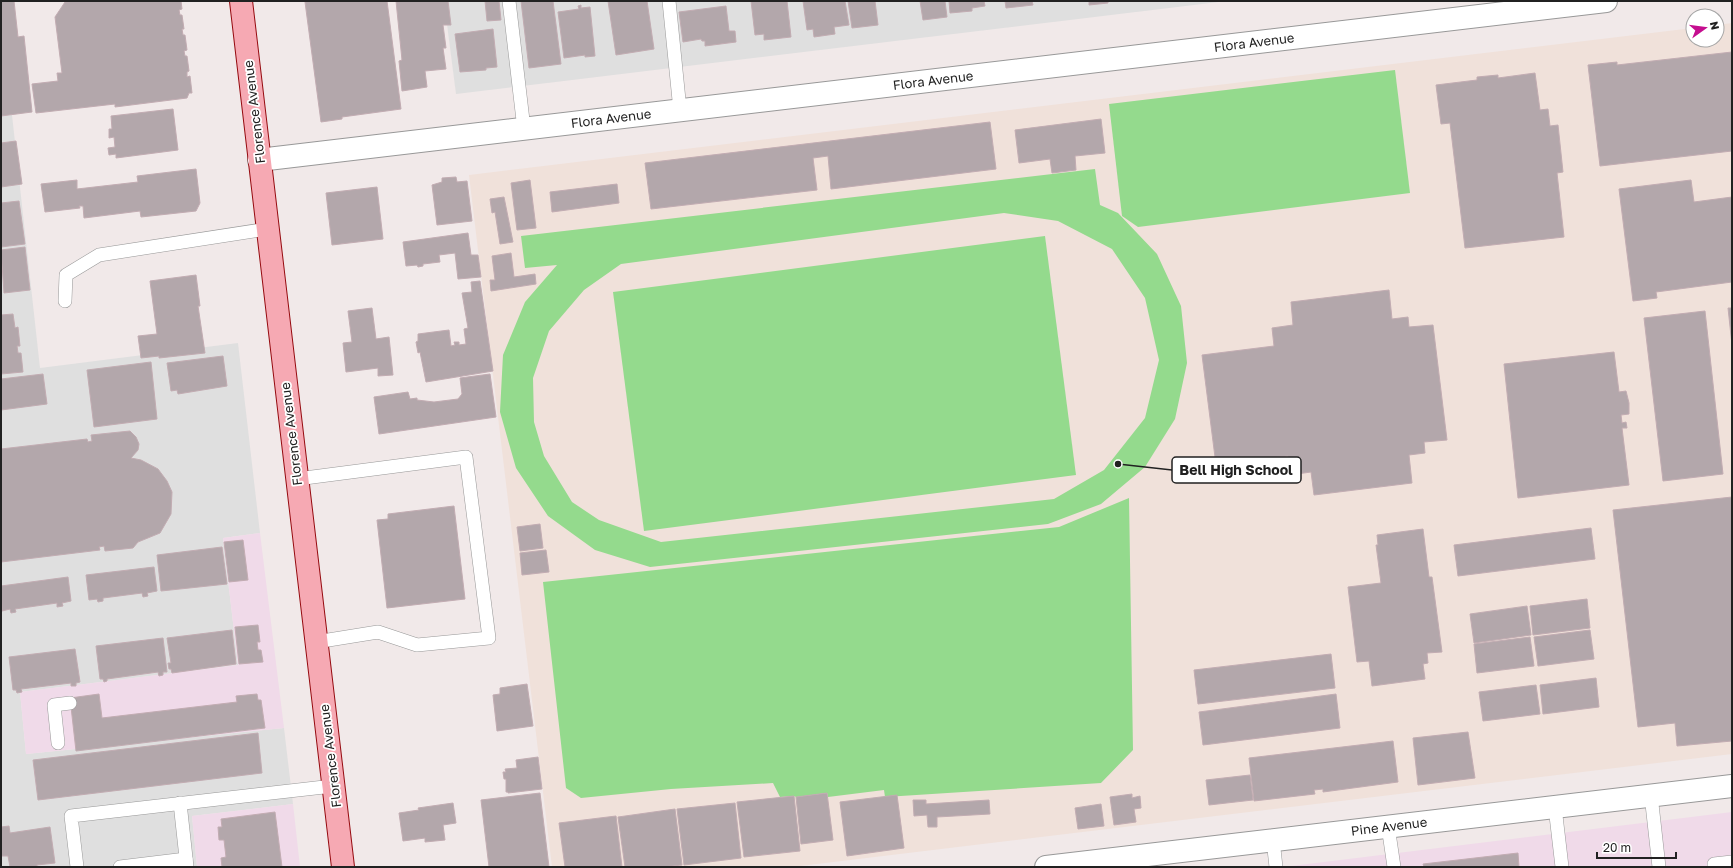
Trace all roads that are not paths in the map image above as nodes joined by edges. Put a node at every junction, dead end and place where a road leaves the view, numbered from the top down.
1 (241, 1) edge
2 (509, 1) edge
3 (669, 1) edge
4 (1606, 1) edge
5 (1499, 7) edge
6 (680, 110) junction
7 (524, 129) junction
8 (259, 160) junction
9 (267, 228) junction
10 (65, 301) dead end
11 (297, 479) junction
12 (316, 642) junction
13 (70, 703) dead end
14 (58, 743) dead end
15 (333, 786) junction
16 (1732, 786) edge
17 (1651, 795) junction
18 (180, 803) junction
19 (1555, 807) junction
20 (1388, 826) junction
21 (1274, 840) junction
22 (1124, 862) edge
23 (1732, 862) edge
24 (186, 863) edge
25 (77, 867) edge
26 (120, 867) edge
27 (343, 867) edge
28 (1046, 867) edge
29 (1276, 867) edge
30 (1394, 867) edge
31 (1562, 867) edge
32 (1659, 867) edge
33 (1714, 867) edge

1 - 8 main road, Florence Avenue
2 - 7 lane
3 - 6 lane
4 - 5 street, Flora Avenue
5 - 6 street, Flora Avenue
6 - 7 street, Flora Avenue
7 - 8 street, Flora Avenue
8 - 9 main road, Florence Avenue
9 - 10 lane
9 - 11 main road, Florence Avenue
11 - 12 main road, Florence Avenue
11 - 12 lane
12 - 15 main road, Florence Avenue
13 - 14 lane
15 - 18 lane
15 - 27 main road, Florence Avenue
16 - 17 street, Pine Avenue
17 - 19 street, Pine Avenue
17 - 32 lane
18 - 24 lane
18 - 25 lane
19 - 20 street, Pine Avenue
19 - 31 lane
20 - 21 street, Pine Avenue
20 - 30 lane
21 - 22 street, Pine Avenue
21 - 29 lane
22 - 28 street, Pine Avenue
23 - 33 lane
24 - 26 lane

